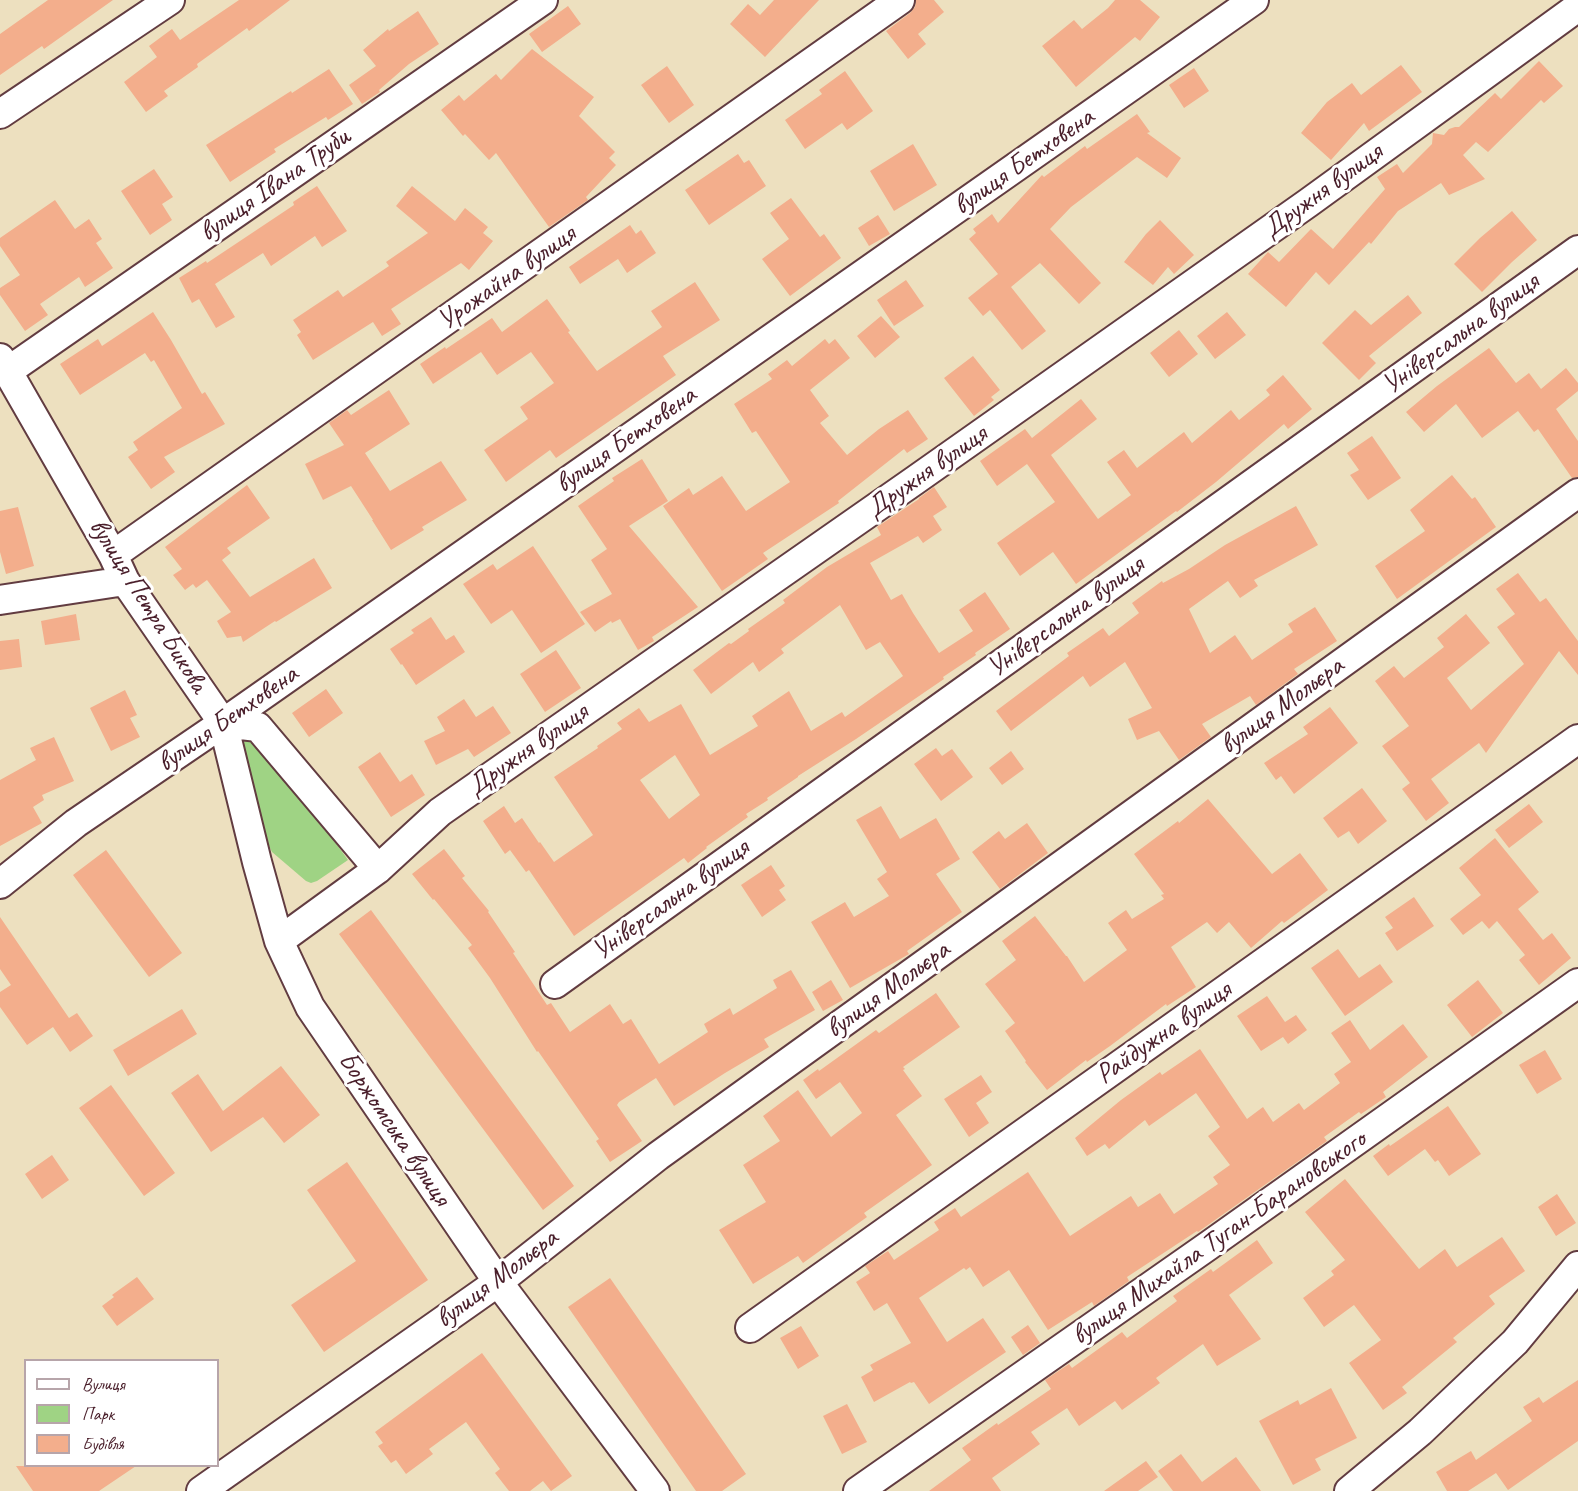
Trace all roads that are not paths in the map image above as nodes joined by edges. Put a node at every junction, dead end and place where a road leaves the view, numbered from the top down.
1 (170, 0) edge
2 (543, 0) edge
3 (900, 0) edge
4 (1254, 0) edge
5 (1578, 7) edge
6 (0, 114) edge
7 (1578, 250) edge
8 (4, 364) edge
9 (1578, 493) edge
10 (113, 555) junction
11 (125, 581) junction
12 (0, 600) edge
13 (223, 723) junction
14 (1578, 739) edge
15 (378, 869) junction
16 (0, 884) edge
17 (279, 941) junction
18 (1578, 983) edge
19 (555, 984) dead end
20 (1578, 1266) edge
21 (498, 1282) junction
22 (750, 1328) dead end
23 (201, 1491) edge
24 (655, 1491) edge
25 (858, 1491) edge
26 (1349, 1491) edge

1 - 6 street
2 - 8 street, вулиця Івана Труби
3 - 10 street, Урожайна вулиця
4 - 13 street, вулиця Бетховена
5 - 15 street, Дружня вулиця
7 - 19 street, Універсальна вулиця
8 - 10 street, вулиця Петра Бикова
9 - 21 street, вулиця Мольєра
10 - 11 street, вулиця Петра Бикова
11 - 12 street
11 - 13 street, вулиця Петра Бикова
13 - 15 street, вулиця Петра Бикова
13 - 16 street, вулиця Бетховена
13 - 17 street, Боржомська вулиця
14 - 22 street, Райдужна вулиця
15 - 17 street, Дружня вулиця
17 - 21 street, Боржомська вулиця
18 - 25 street, вулиця Михайла Туган-Барановського
20 - 26 street
21 - 23 street, вулиця Мольєра
21 - 24 street, Боржомська вулиця

